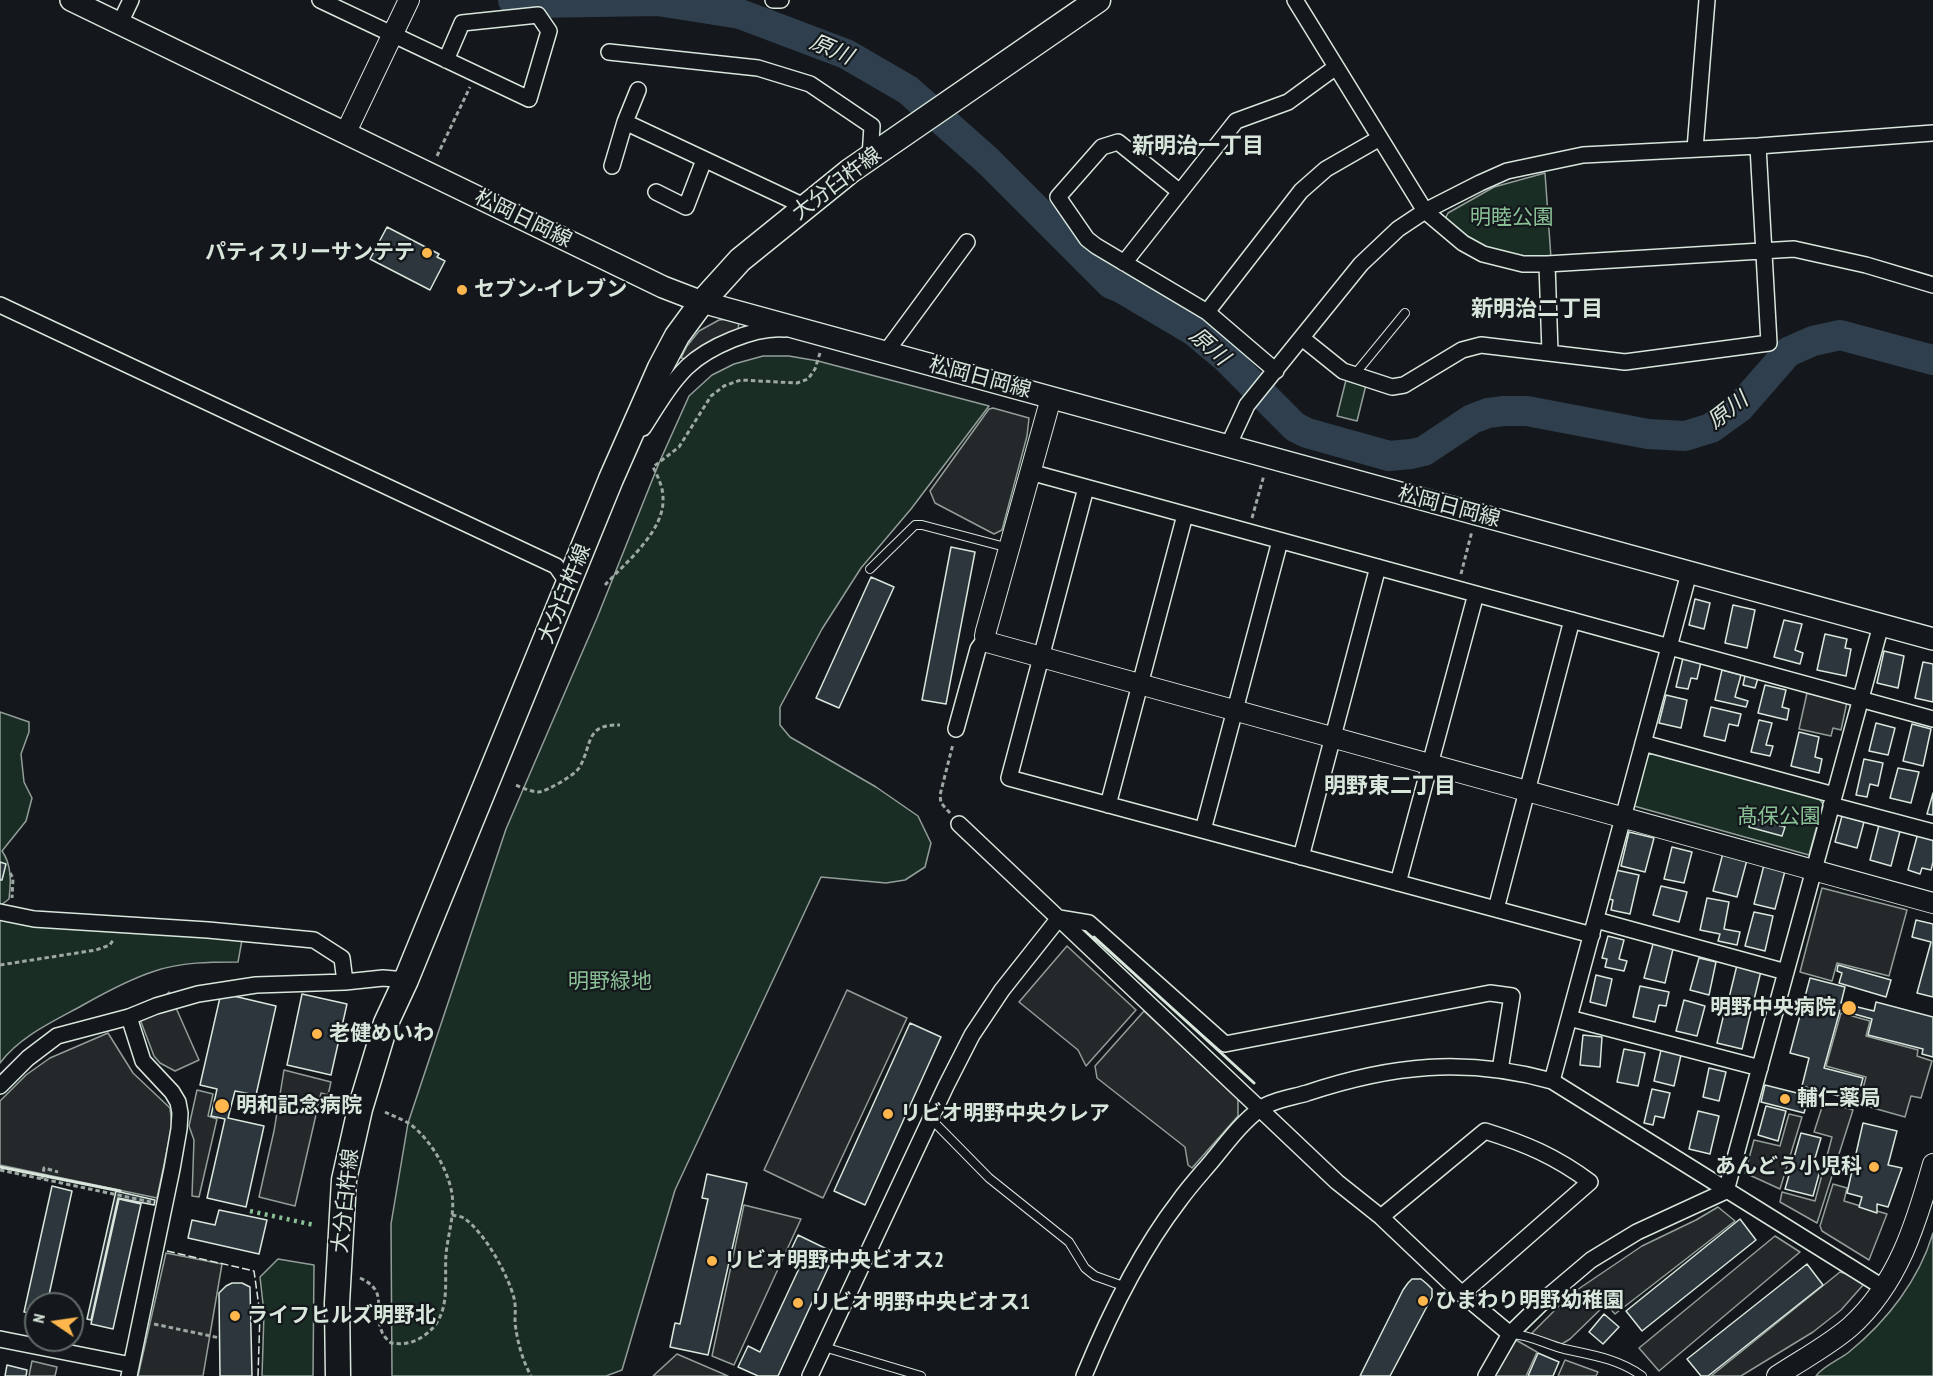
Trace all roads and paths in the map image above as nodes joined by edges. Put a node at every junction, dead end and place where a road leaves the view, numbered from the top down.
1 (71, 0) edge
2 (131, 0) edge
3 (409, 0) edge
4 (773, 0) edge
5 (781, 0) edge
6 (1098, 0) edge
7 (1294, 0) edge
8 (1707, 0) edge
9 (326, 1) edge
10 (119, 25) junction
11 (392, 34) junction
12 (609, 52) dead end
13 (446, 60) junction
14 (1336, 67) junction
15 (638, 90) dead end
16 (463, 102) dead end
17 (625, 122) junction
18 (345, 132) junction
19 (1933, 132) edge
20 (1380, 138) junction
21 (1758, 146) junction
22 (1695, 149) junction
23 (436, 156) dead end
24 (870, 158) junction
25 (704, 160) junction
26 (612, 166) dead end
27 (656, 192) dead end
28 (1180, 192) junction
29 (806, 207) junction
30 (1425, 212) junction
31 (967, 242) dead end
32 (1765, 250) junction
33 (1124, 263) junction
34 (1548, 264) junction
35 (1933, 285) edge
36 (702, 302) junction
37 (0, 305) edge
38 (1207, 312) junction
39 (1405, 313) dead end
40 (1302, 338) junction
41 (818, 343) junction
42 (886, 352) junction
43 (1550, 352) junction
44 (1274, 372) junction
45 (1354, 375) junction
46 (1051, 398) junction
47 (1228, 446) junction
48 (1265, 470) dead end
49 (1030, 472) junction
50 (611, 479) junction
51 (1086, 488) junction
52 (1185, 515) junction
53 (1473, 526) dead end
54 (1248, 532) junction
55 (1280, 541) junction
56 (1009, 548) junction
57 (1378, 567) junction
58 (870, 569) dead end
59 (1689, 573) junction
60 (569, 585) junction
61 (605, 585) dead end
62 (1457, 589) junction
63 (1476, 594) junction
64 (1572, 620) junction
65 (1881, 625) junction
66 (986, 639) junction
67 (1933, 639) edge
68 (1669, 647) junction
69 (1041, 658) junction
70 (1140, 685) junction
71 (1861, 699) junction
72 (1235, 711) junction
73 (1933, 719) edge
74 (620, 725) dead end
75 (956, 729) joint
76 (1332, 738) junction
77 (1643, 743) junction
78 (1430, 765) junction
79 (516, 785) dead end
80 (1527, 792) junction
81 (1833, 800) junction
82 (1108, 805) junction
83 (1623, 818) junction
84 (958, 824) joint
85 (1203, 830) junction
86 (1933, 832) edge
87 (1301, 857) junction
88 (1814, 870) junction
89 (10, 873) dead end
90 (1398, 883) junction
91 (12, 900) dead end
92 (1933, 903) edge
93 (1496, 909) junction
94 (0, 912) edge
95 (1059, 918) junction
96 (118, 924) junction
97 (1594, 928) junction
98 (0, 965) edge
99 (1786, 972) junction
100 (406, 980) junction
101 (345, 982) junction
102 (129, 1017) junction
103 (1569, 1018) junction
104 (1760, 1068) junction
105 (1500, 1070) junction
106 (1552, 1081) junction
107 (0, 1086) edge
108 (1261, 1108) junction
109 (385, 1112) dead end
110 (931, 1119) junction
111 (1933, 1164) edge
112 (0, 1170) edge
113 (58, 1172) dead end
114 (42, 1179) junction
115 (1726, 1191) junction
116 (164, 1205) junction
117 (452, 1215) junction
118 (1381, 1217) junction
119 (360, 1278) dead end
120 (1126, 1287) junction
121 (1884, 1288) junction
122 (1462, 1294) junction
123 (141, 1320) junction
124 (1510, 1334) junction
125 (220, 1338) dead end
126 (0, 1339) edge
127 (824, 1347) junction
128 (130, 1371) edge
129 (1787, 1373) edge
130 (338, 1376) edge
131 (531, 1376) edge
132 (810, 1376) edge
133 (921, 1376) edge
134 (1084, 1376) edge
135 (1486, 1376) edge
136 (1642, 1376) edge

1 - 10 main road, 松岡日岡線
2 - 10 street
3 - 11 street
4 - 5 street
6 - 24 main road, 大分臼杵線
7 - 14 street
8 - 22 street
9 - 11 street
10 - 18 main road, 松岡日岡線
11 - 13 street
11 - 18 street
12 - 24 street
13 - 13 street
14 - 20 street
14 - 28 street
15 - 17 street
16 - 23 path
17 - 25 street
17 - 26 street
18 - 36 main road, 松岡日岡線
19 - 21 street
20 - 30 street
20 - 38 street
21 - 22 street
21 - 32 street
22 - 30 street
24 - 29 main road, 大分臼杵線
25 - 27 street
25 - 29 street
28 - 33 street
28 - 33 street
29 - 36 main road, 大分臼杵線
30 - 34 street
30 - 40 street
31 - 42 street
32 - 34 street
32 - 35 street
32 - 43 street
33 - 38 street
34 - 43 street
36 - 41 main road, 松岡日岡線
36 - 50 main road, 大分臼杵線
37 - 60 street
38 - 44 street
39 - 45 lane
40 - 44 street
40 - 45 street
41 - 42 main road, 松岡日岡線
41 - 50 street
41 - 61 path
42 - 46 main road, 松岡日岡線
43 - 45 street
44 - 47 street
46 - 47 main road, 松岡日岡線
46 - 49 street
47 - 59 main road, 松岡日岡線
48 - 54 path
49 - 51 street
49 - 56 street
50 - 60 main road, 大分臼杵線
51 - 52 street
51 - 69 street
52 - 54 street
52 - 70 street
53 - 62 path
54 - 55 street
55 - 57 street
55 - 72 street
56 - 58 lane
56 - 66 street
57 - 62 street
57 - 76 street
59 - 65 main road, 松岡日岡線
59 - 68 street
60 - 100 main road, 大分臼杵線
62 - 63 street
63 - 64 street
63 - 78 street
64 - 68 street
64 - 80 street
65 - 67 main road, 松岡日岡線
65 - 71 street
66 - 69 street
66 - 75 street
68 - 71 street
68 - 77 street
69 - 70 street
69 - 82 street
70 - 72 street
70 - 82 street
71 - 73 street
71 - 81 street
72 - 76 street
72 - 85 street
74 - 79 path
75 - 84 path
76 - 78 street
76 - 87 street
77 - 81 street
77 - 83 street
78 - 80 street
78 - 90 street
80 - 83 street
80 - 93 street
81 - 86 street
81 - 88 street
82 - 85 street
83 - 88 street
83 - 97 street
84 - 95 street
85 - 87 street
87 - 90 street
88 - 92 street
88 - 99 street
89 - 91 path
90 - 93 street
93 - 97 street
94 - 96 street
95 - 105 street
95 - 108 street
95 - 110 street
96 - 98 path
96 - 101 street
97 - 99 street
97 - 103 street
99 - 104 street
100 - 101 street
100 - 130 main road, 大分臼杵線
101 - 102 street
102 - 107 street
102 - 116 street
103 - 104 street
103 - 106 street
104 - 115 street
105 - 106 street
105 - 108 street
106 - 115 street
108 - 118 street
108 - 120 street
109 - 117 path
110 - 120 lane
110 - 127 street
111 - 121 street
112 - 114 path
113 - 114 path
114 - 116 path
115 - 121 street
115 - 124 street
116 - 123 street
117 - 119 path
117 - 131 path
118 - 122 street
118 - 122 street
120 - 134 street
121 - 129 street
122 - 124 street
123 - 125 path
123 - 128 street
124 - 135 street
124 - 136 lane
126 - 128 street
127 - 132 street
127 - 133 lane

